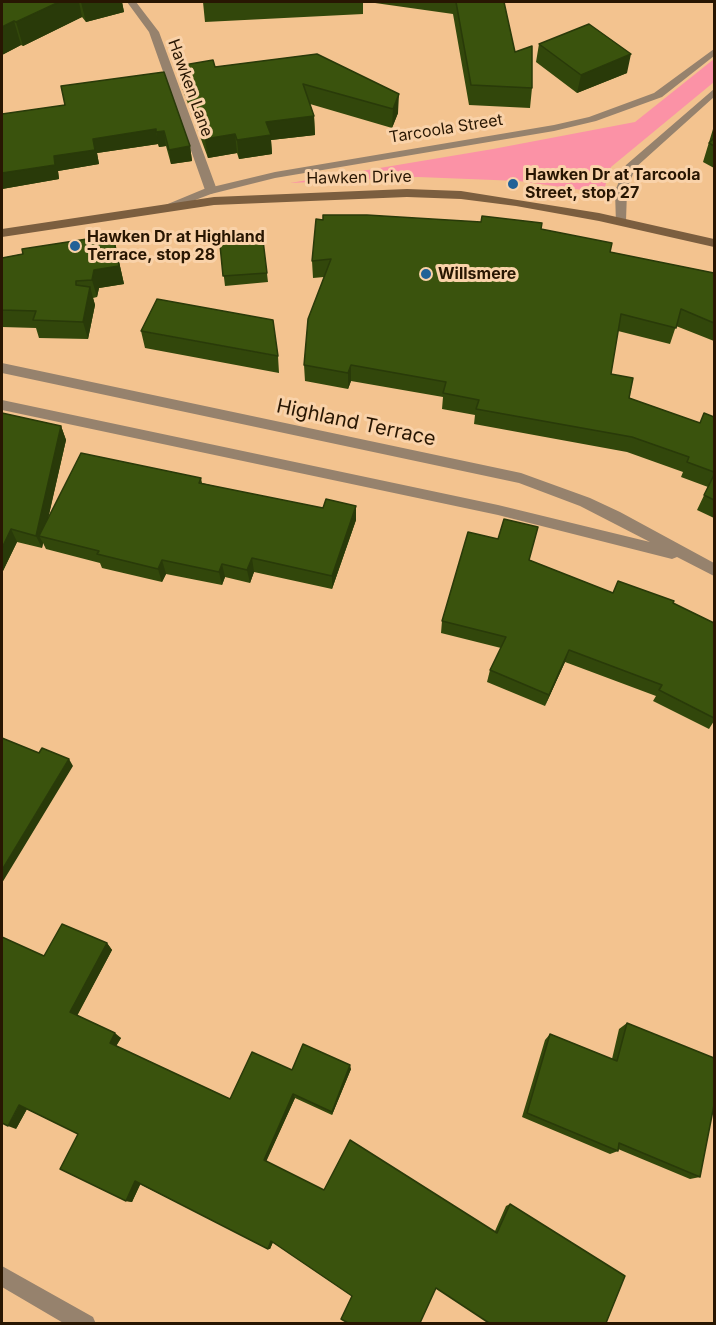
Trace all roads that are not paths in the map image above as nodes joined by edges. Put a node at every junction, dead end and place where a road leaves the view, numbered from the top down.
1 (132, 2) edge
2 (714, 52) edge
3 (714, 92) edge
4 (211, 190) junction
5 (170, 206) junction
6 (620, 222) junction
7 (2, 233) edge
8 (714, 243) edge
9 (2, 368) edge
10 (2, 405) edge
11 (690, 556) junction
12 (714, 570) edge
13 (2, 1276) edge
14 (86, 1323) edge

1 - 4 street, Hawken Lane
2 - 4 street, Tarcoola Street
3 - 6 street
4 - 5 street, Tarcoola Street
5 - 6 main road, Hawken Drive
5 - 7 main road, Hawken Drive
6 - 8 main road, Hawken Drive
9 - 11 street, Highland Terrace
10 - 11 street, Highland Terrace
11 - 12 street, Highland Terrace
13 - 14 street

